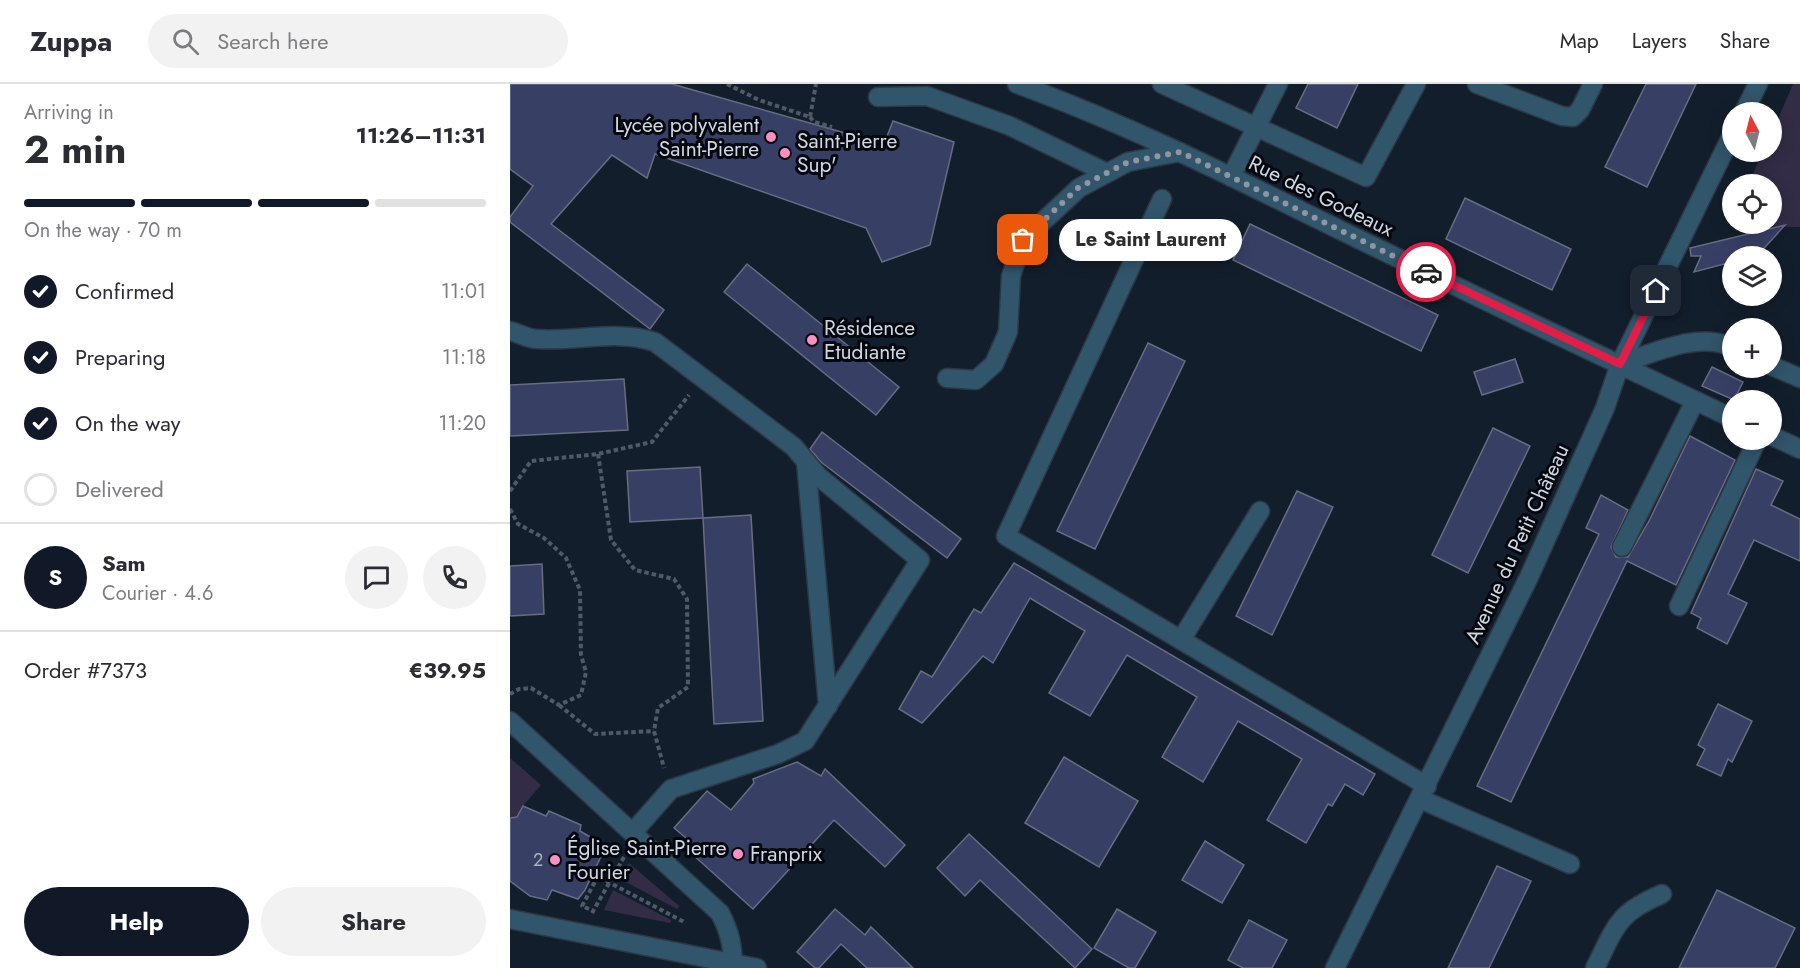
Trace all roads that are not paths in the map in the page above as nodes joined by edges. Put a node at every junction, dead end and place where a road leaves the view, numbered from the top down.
1 (1017, 84) edge
2 (1162, 84) edge
3 (1278, 84) edge
4 (1416, 84) edge
5 (1477, 84) edge
6 (1593, 84) edge
7 (1758, 84) edge
8 (878, 97) dead end
9 (1749, 102) edge
10 (1257, 127) junction
11 (1180, 152) junction
12 (1722, 155) edge
13 (1107, 173) junction
14 (1231, 177) junction
15 (1162, 199) dead end
16 (510, 331) edge
17 (1722, 342) edge
18 (1620, 364) junction
19 (1782, 370) edge
20 (947, 378) dead end
21 (1800, 378) edge
22 (1695, 400) junction
23 (1722, 413) edge
24 (1782, 441) edge
25 (1800, 449) edge
26 (1752, 450) edge
27 (806, 462) junction
28 (1260, 510) dead end
29 (1622, 547) dead end
30 (1679, 606) dead end
31 (1181, 640) junction
32 (828, 706) junction
33 (510, 722) edge
34 (1424, 792) junction
35 (637, 836) junction
36 (1570, 864) dead end
37 (1662, 894) dead end
38 (510, 919) edge
39 (733, 965) edge
40 (757, 968) edge
41 (1335, 968) edge
42 (1595, 968) edge

1 - 11 street, Rue des Godeaux
2 - 10 street
3 - 10 street
4 - 10 street
5 - 6 street
7 - 9 street
8 - 13 street
10 - 14 street
11 - 13 street
11 - 14 street, Rue des Godeaux
12 - 18 street, Avenue du Petit Château
13 - 20 street
14 - 18 street, Rue des Godeaux
15 - 31 street
16 - 27 street
17 - 18 street
18 - 22 street, Rue des Godeaux
18 - 34 street, Avenue du Petit Château
19 - 21 street
22 - 23 street, Rue des Godeaux
22 - 29 street
24 - 25 street
26 - 30 street
27 - 32 street
27 - 32 street
28 - 31 street
31 - 34 street
32 - 35 street
33 - 35 street
34 - 36 street
34 - 41 street, Avenue du Petit Château
35 - 39 street
37 - 42 street
38 - 39 street
39 - 40 street

